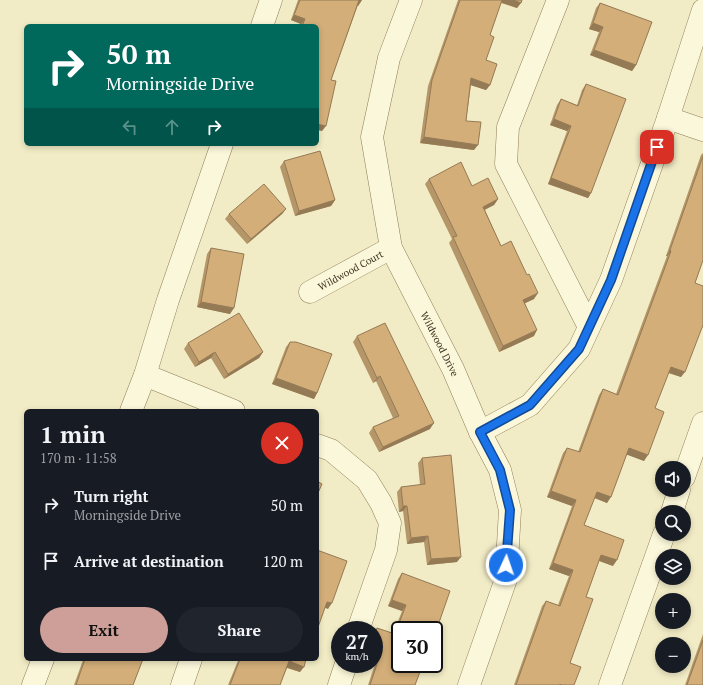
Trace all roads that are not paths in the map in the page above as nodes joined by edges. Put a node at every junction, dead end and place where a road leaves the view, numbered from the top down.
1 (272, 0) edge
2 (411, 0) edge
3 (558, 0) edge
4 (703, 10) edge
5 (263, 24) edge
6 (668, 118) junction
7 (703, 130) edge
8 (221, 146) edge
9 (391, 248) junction
10 (310, 292) dead end
11 (589, 327) junction
12 (145, 375) junction
13 (132, 409) edge
14 (229, 409) edge
15 (703, 423) edge
16 (480, 432) junction
17 (319, 446) edge
18 (690, 461) edge
19 (661, 541) edge
20 (361, 621) edge
21 (42, 661) edge
22 (190, 661) edge
23 (343, 673) edge
24 (33, 685) edge
25 (182, 685) edge
26 (339, 685) edge
27 (469, 685) edge
28 (610, 685) edge

1 - 5 street
2 - 9 street, Wildwood Drive
3 - 11 street
4 - 6 street
6 - 7 street
6 - 11 street
8 - 12 street
9 - 10 street, Wildwood Court
9 - 16 street, Wildwood Drive
11 - 16 street
12 - 13 street
12 - 14 street
15 - 18 street
16 - 27 street, Wildwood Drive
17 - 20 street
19 - 28 street
21 - 24 street
22 - 25 street
23 - 26 street

